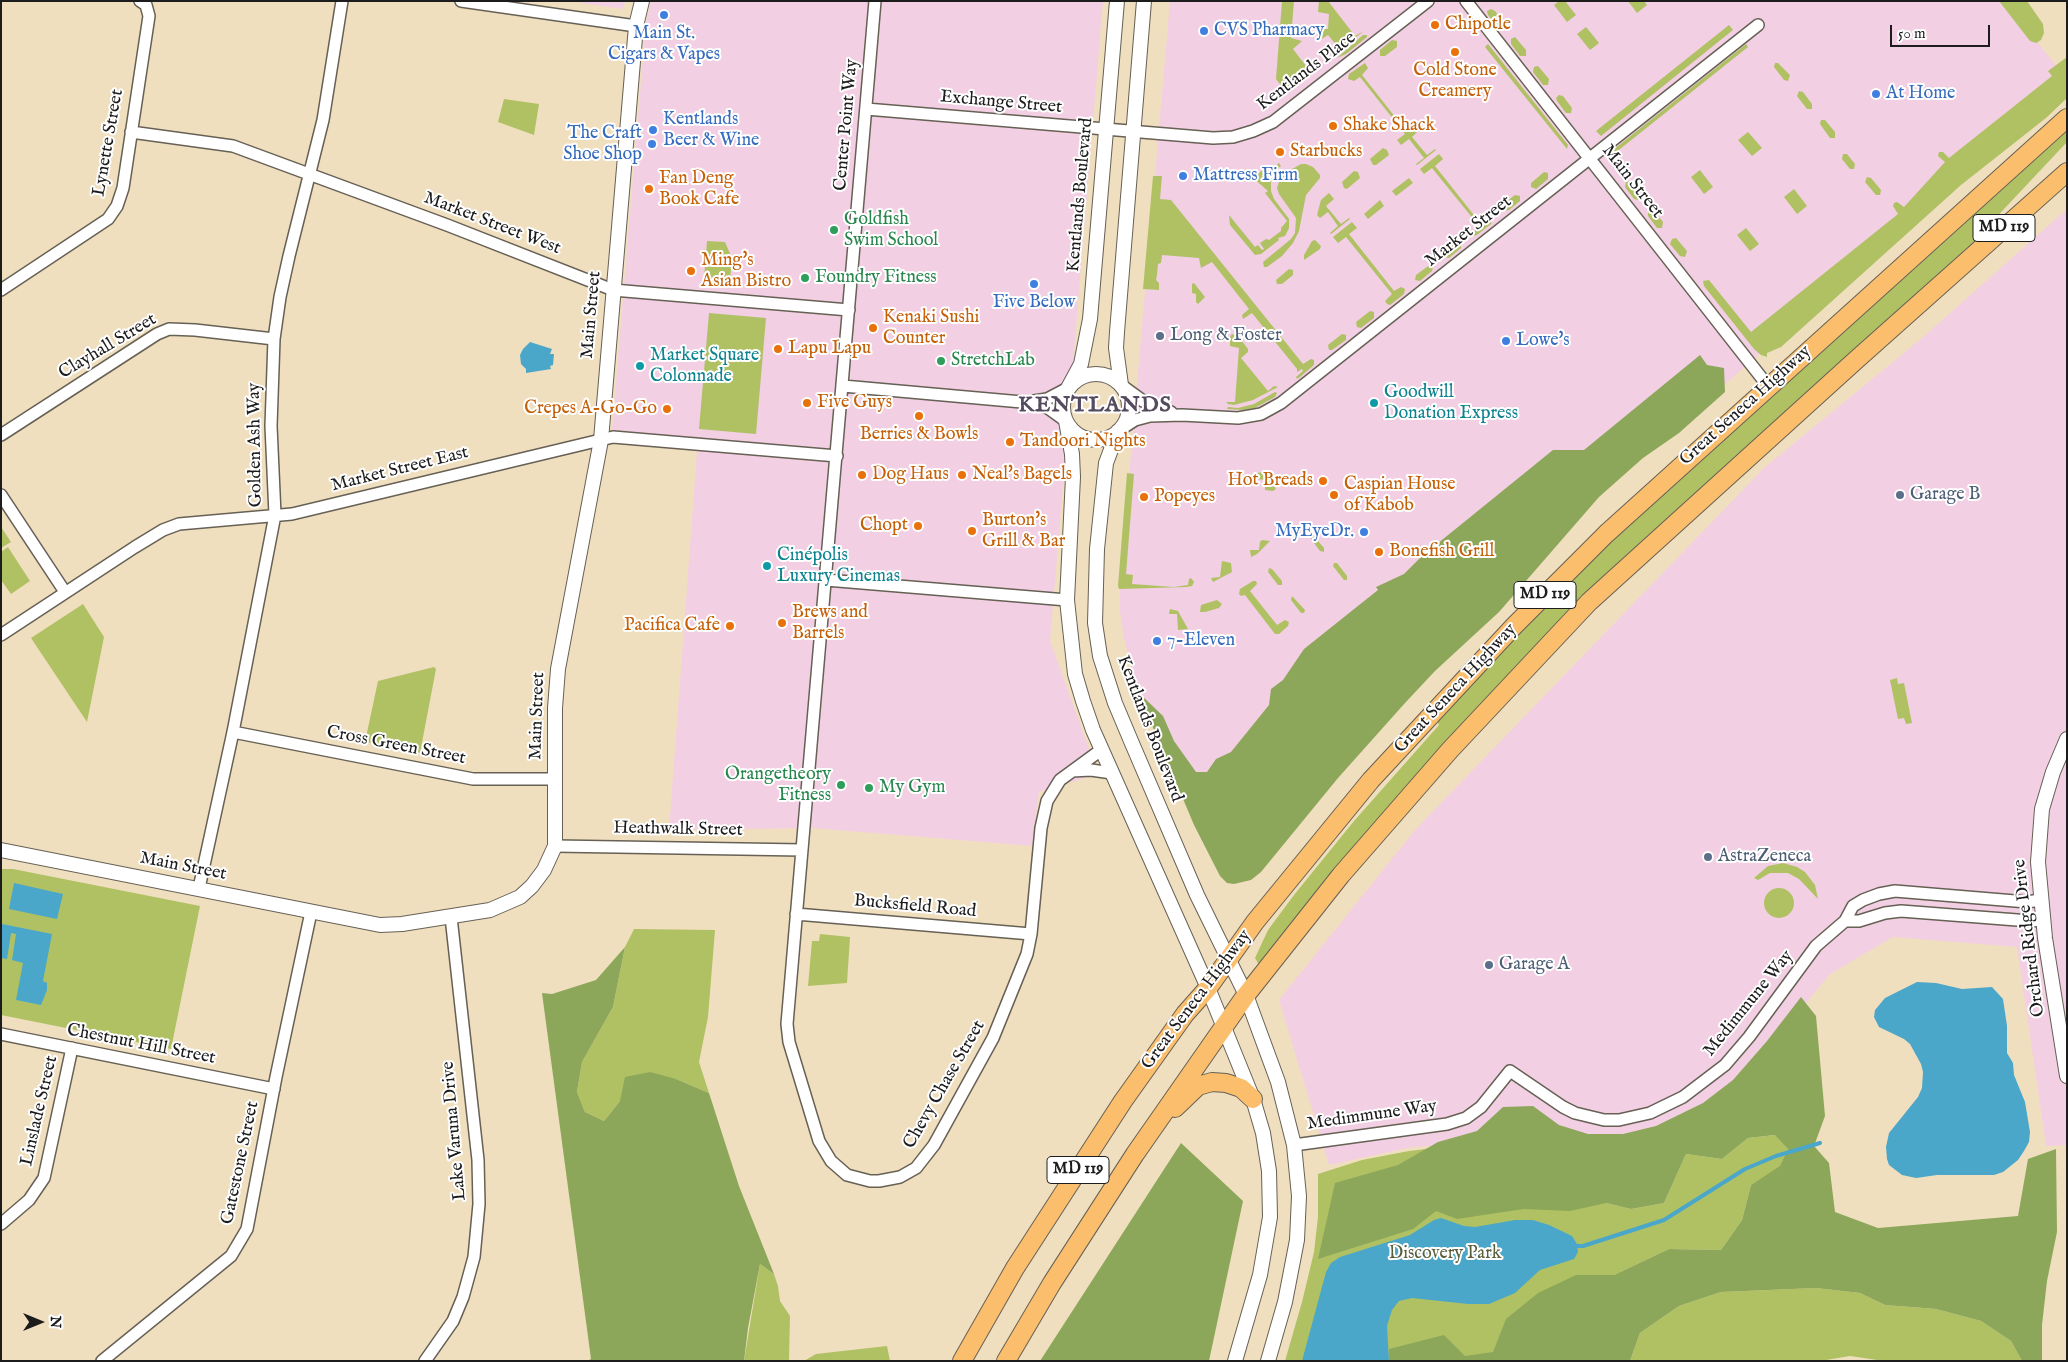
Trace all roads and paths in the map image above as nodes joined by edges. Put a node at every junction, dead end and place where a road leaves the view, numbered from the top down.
1 (342, 1) edge
2 (461, 1) edge
3 (642, 1) edge
4 (875, 1) edge
5 (1117, 1) edge
6 (1144, 1) edge
7 (1428, 1) edge
8 (1466, 1) edge
9 (143, 3) edge
10 (1758, 24) dead end
11 (636, 26) junction
12 (866, 109) junction
13 (2067, 118) edge
14 (1106, 129) junction
15 (1134, 131) junction
16 (131, 132) junction
17 (1589, 158) junction
18 (2067, 172) edge
19 (310, 175) junction
20 (1, 290) edge
21 (613, 290) junction
22 (849, 310) junction
23 (274, 339) junction
24 (1121, 385) junction
25 (843, 386) junction
26 (1768, 386) junction
27 (1068, 388) junction
28 (1020, 401) junction
29 (1182, 415) junction
30 (1066, 421) junction
31 (1118, 431) junction
32 (1, 435) edge
33 (601, 440) junction
34 (837, 456) junction
35 (1, 495) edge
36 (275, 515) junction
37 (826, 580) junction
38 (65, 592) junction
39 (1067, 600) junction
40 (1, 635) edge
41 (233, 732) junction
42 (2067, 739) edge
43 (1101, 750) junction
44 (1072, 771) junction
45 (1112, 773) junction
46 (555, 779) junction
47 (554, 846) junction
48 (1, 850) edge
49 (802, 850) junction
50 (200, 888) junction
51 (2040, 900) junction
52 (312, 912) junction
53 (796, 914) junction
54 (452, 917) junction
55 (1845, 920) junction
56 (2043, 920) junction
57 (1032, 934) junction
58 (1229, 960) junction
59 (1208, 988) junction
60 (1246, 995) junction
61 (1223, 1028) junction
62 (1, 1034) edge
63 (72, 1048) junction
64 (2067, 1076) edge
65 (274, 1089) junction
66 (1253, 1099) junction
67 (1294, 1145) junction
68 (1135, 1154) junction
69 (1, 1224) edge
70 (102, 1361) edge
71 (425, 1361) edge
72 (962, 1361) edge
73 (1006, 1361) edge
74 (1235, 1361) edge
75 (1268, 1361) edge

1 - 19 street, Golden Ash Way
2 - 11 street
3 - 11 street, Main Street
4 - 12 street, Center Point Way
5 - 14 street, Kentlands Boulevard
6 - 15 street
7 - 15 street, Kentlands Place
8 - 17 street, Main Street
9 - 16 street, Lynette Street
10 - 17 street, Market Street
11 - 21 street, Main Street
12 - 14 street, Exchange Street
12 - 22 street, Center Point Way
13 - 26 main road, Great Seneca Highway / MD 119
14 - 15 street, Exchange Street
14 - 27 street, Kentlands Boulevard
15 - 24 street
16 - 19 street, Market Street West
16 - 20 street, Lynette Street
17 - 26 street, Main Street
17 - 29 street, Market Street
18 - 60 main road, Great Seneca Highway / MD 119
19 - 21 street, Market Street West
19 - 23 street, Golden Ash Way
21 - 22 street, Market Street West
21 - 33 street, Main Street
22 - 25 street, Center Point Way
23 - 32 street, Clayhall Street
23 - 36 street, Golden Ash Way
24 - 27 street
24 - 29 street, Market Street
24 - 31 street
25 - 28 street
25 - 34 street, Center Point Way
26 - 58 main road, Great Seneca Highway / MD 119
27 - 28 street
27 - 30 street
28 - 30 street
29 - 31 street, Market Street
30 - 31 street
30 - 39 street
31 - 58 street, Kentlands Boulevard
33 - 34 street, Market Street East
33 - 36 street, Market Street East
33 - 46 street, Main Street
34 - 37 street, Center Point Way
35 - 38 street
36 - 38 street, Market Street East
36 - 41 street, Golden Ash Way
37 - 39 street
37 - 49 street, Center Point Way
38 - 40 street, Market Street East
39 - 43 street
41 - 46 street, Cross Green Street
41 - 50 street, Golden Ash Way
42 - 51 street, Orchard Ridge Drive
43 - 44 street, Chevy Chase Street
43 - 45 street
44 - 45 street
44 - 57 street, Chevy Chase Street
45 - 59 street
46 - 47 street, Main Street
47 - 49 street, Heathwalk Street
47 - 54 street, Main Street
48 - 50 street, Main Street
49 - 53 street, Chevy Chase Street
50 - 52 street, Main Street
51 - 55 street, Medimmune Way
51 - 56 street, Orchard Ridge Drive
52 - 54 street, Main Street
52 - 65 street, Gatestone Street
53 - 57 street, Bucksfield Road
53 - 57 street, Chevy Chase Street
54 - 71 street, Lake Varuna Drive
55 - 56 street
55 - 67 street, Medimmune Way
56 - 64 street, Orchard Ridge Drive
58 - 59 main road, Great Seneca Highway / MD 119
58 - 60 street, Kentlands Boulevard
59 - 61 street
59 - 72 main road, Great Seneca Highway / MD 119
60 - 61 main road, Great Seneca Highway / MD 119
60 - 67 street
61 - 66 street
61 - 68 main road, Great Seneca Highway / MD 119
62 - 63 street, Chestnut Hill Street
63 - 65 street, Chestnut Hill Street
63 - 69 street, Linslade Street
65 - 70 street, Gatestone Street
66 - 68 main road
66 - 74 street
67 - 75 street
68 - 73 main road, Great Seneca Highway / MD 119

